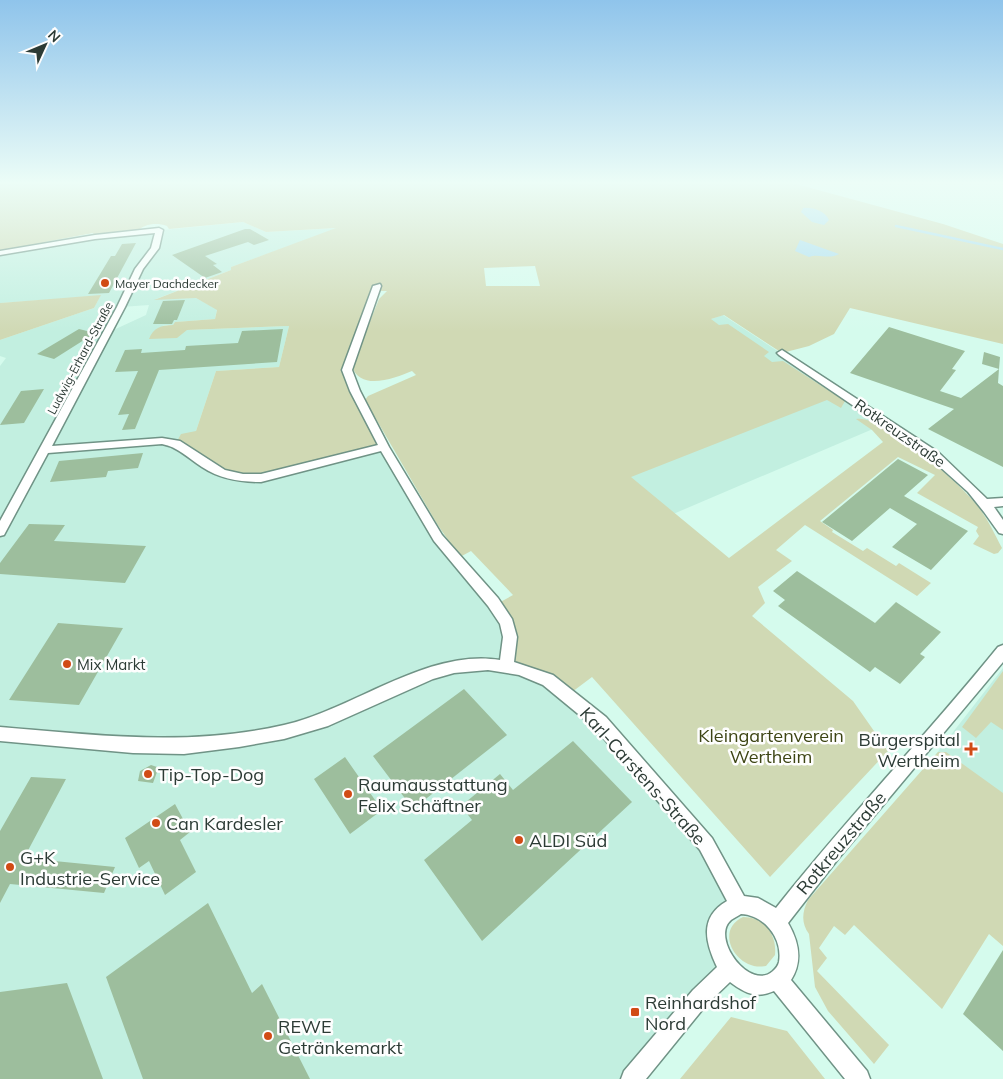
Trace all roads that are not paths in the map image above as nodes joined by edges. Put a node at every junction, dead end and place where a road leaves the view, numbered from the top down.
1 (148, 231) edge
2 (159, 231) edge
3 (0, 254) edge
4 (377, 286) dead end
5 (782, 354) dead end
6 (384, 447) junction
7 (45, 450) junction
8 (1003, 502) edge
9 (985, 503) junction
10 (1003, 530) edge
11 (0, 532) edge
12 (1003, 651) edge
13 (506, 667) junction
14 (0, 734) edge
15 (739, 905) junction
16 (777, 922) junction
17 (729, 969) junction
18 (778, 980) junction
19 (632, 1079) edge
20 (859, 1079) edge

1 - 3 street, Ludwig-Erhard-Straße
2 - 7 street, Ludwig-Erhard-Straße
4 - 6 street
5 - 9 street, Rotkreuzstraße
6 - 7 street
6 - 13 street
7 - 11 street, Ludwig-Erhard-Straße
8 - 9 street
9 - 10 street, Rotkreuzstraße
12 - 16 street, Rotkreuzstraße
13 - 14 street, Karl-Carstens-Straße
13 - 15 street, Karl-Carstens-Straße
15 - 16 street
15 - 17 street
16 - 18 street
17 - 18 street
17 - 19 street
18 - 20 street

